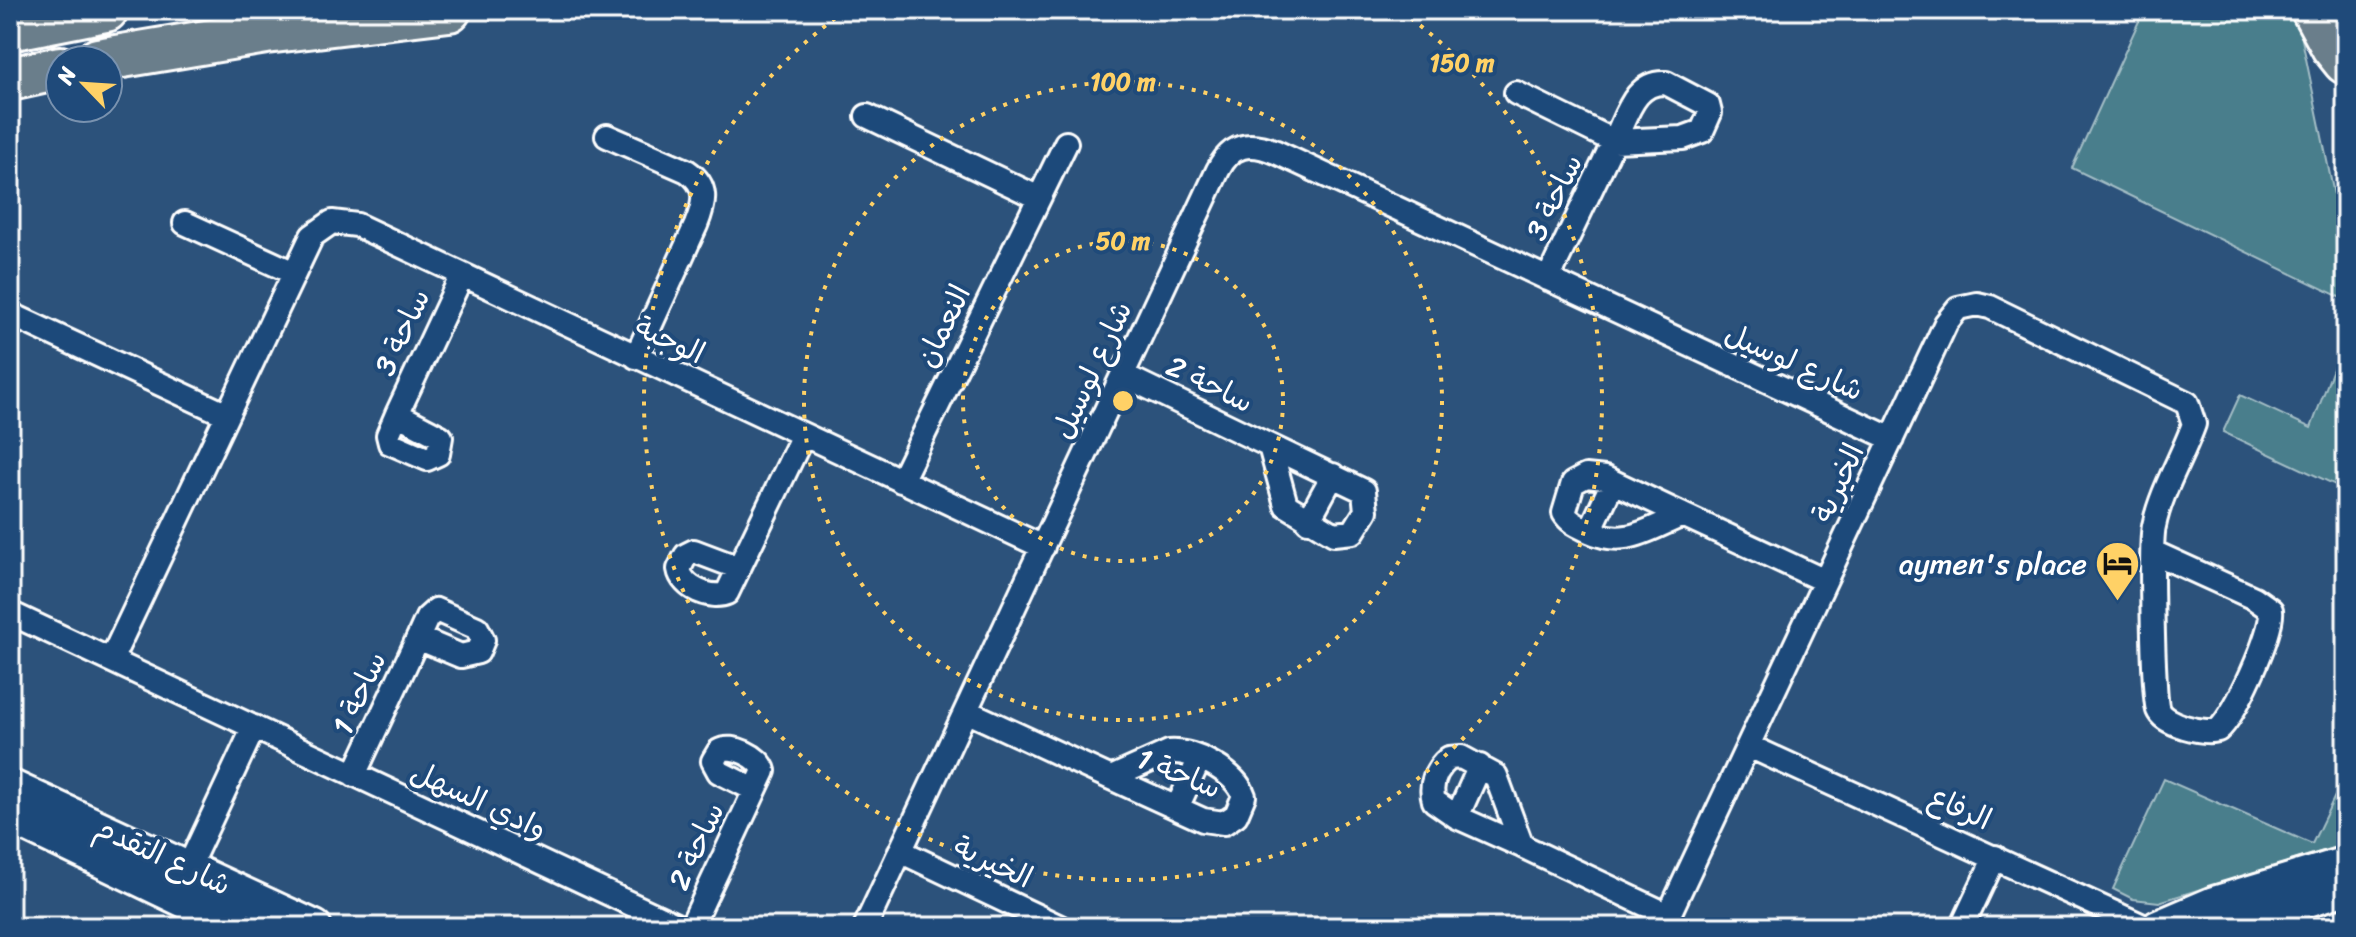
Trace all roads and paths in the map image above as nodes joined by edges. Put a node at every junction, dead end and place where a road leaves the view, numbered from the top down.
1 (106, 10) edge
2 (449, 10) edge
3 (2313, 10) edge
4 (10, 29) edge
5 (124, 56) edge
6 (2345, 62) edge
7 (44, 72) edge
8 (10, 79) edge
9 (1516, 93) dead end
10 (867, 116) dead end
11 (607, 136) dead end
12 (1066, 143) dead end
13 (1039, 198) junction
14 (185, 223) dead end
15 (294, 273) junction
16 (462, 275) junction
17 (1548, 279) junction
18 (10, 314) edge
19 (636, 357) junction
20 (1123, 375) junction
21 (225, 414) junction
22 (397, 414) dead end
23 (803, 435) junction
24 (1892, 439) junction
25 (1270, 446) junction
26 (1333, 475) junction
27 (901, 481) junction
28 (1613, 482) junction
29 (1683, 515) junction
30 (1308, 521) junction
31 (1590, 531) junction
32 (1043, 547) junction
33 (2153, 552) junction
34 (739, 568) dead end
35 (1825, 581) junction
36 (10, 613) edge
37 (418, 638) dead end
38 (111, 660) junction
39 (966, 711) junction
40 (254, 727) junction
41 (1749, 746) junction
42 (1199, 760) junction
43 (1480, 766) junction
44 (354, 775) junction
45 (1111, 778) junction
46 (10, 786) edge
47 (755, 790) dead end
48 (1177, 808) junction
49 (10, 817) edge
50 (1457, 817) junction
51 (1522, 846) junction
52 (900, 851) junction
53 (1995, 857) junction
54 (2346, 863) edge
55 (188, 867) junction
56 (2346, 888) edge
57 (174, 896) junction
58 (1666, 921) edge
59 (239, 927) edge
60 (315, 927) edge
61 (680, 927) edge
62 (691, 927) edge
63 (865, 927) edge
64 (1060, 927) edge
65 (1962, 927) edge
66 (2145, 927) edge
67 (2158, 927) edge
68 (2221, 927) edge

1 - 4 highway
2 - 5 highway
3 - 6 highway
7 - 8 highway
9 - 17 street, ساحة 3
10 - 13 street
11 - 19 street
12 - 13 street, النعمان
13 - 27 street, النعمان
14 - 15 street
15 - 16 street, الوجبة
15 - 21 street, الوجبة
16 - 19 street, الوجبة
16 - 22 street, ساحة 3
17 - 20 street, شارع لوسيل
17 - 24 street, شارع لوسيل
18 - 21 street
19 - 23 street, الوجبة
20 - 25 street, ساحة 2
20 - 32 street, شارع لوسيل
21 - 38 street, الوجبة
23 - 27 street, الوجبة
23 - 34 street
24 - 33 street, الخيرية
24 - 35 street, الخيرية
25 - 26 street, ساحة 2
25 - 30 street, ساحة 2
26 - 30 street
26 - 30 street, ساحة 2
27 - 32 street, الوجبة
28 - 29 street
28 - 31 street
28 - 31 street
29 - 31 street
29 - 35 street
32 - 39 street, شارع لوسيل
33 - 33 street, الخيرية
35 - 41 street, الخيرية
36 - 38 street, وادي السهل
37 - 44 street, ساحة 1
38 - 40 street, وادي السهل
39 - 45 street, ساحة 1
39 - 52 street, شارع لوسيل
40 - 44 street, وادي السهل
40 - 55 street
41 - 53 street, الرفاع
41 - 58 street, الخيرية
42 - 45 street, ساحة 1
42 - 48 street
42 - 48 street, ساحة 1
43 - 50 street
43 - 50 street
43 - 51 street
44 - 61 street, وادي السهل
45 - 48 street, ساحة 1
46 - 55 street, شارع التقدم
47 - 62 street, ساحة 2
49 - 57 street, شارع التقدم
50 - 51 street
51 - 58 street
52 - 63 street, شارع لوسيل
52 - 64 street, الخيرية
53 - 65 street
53 - 66 street, الرفاع
54 - 67 street
55 - 57 street
55 - 60 street, شارع التقدم
56 - 68 street
57 - 59 street, شارع التقدم

